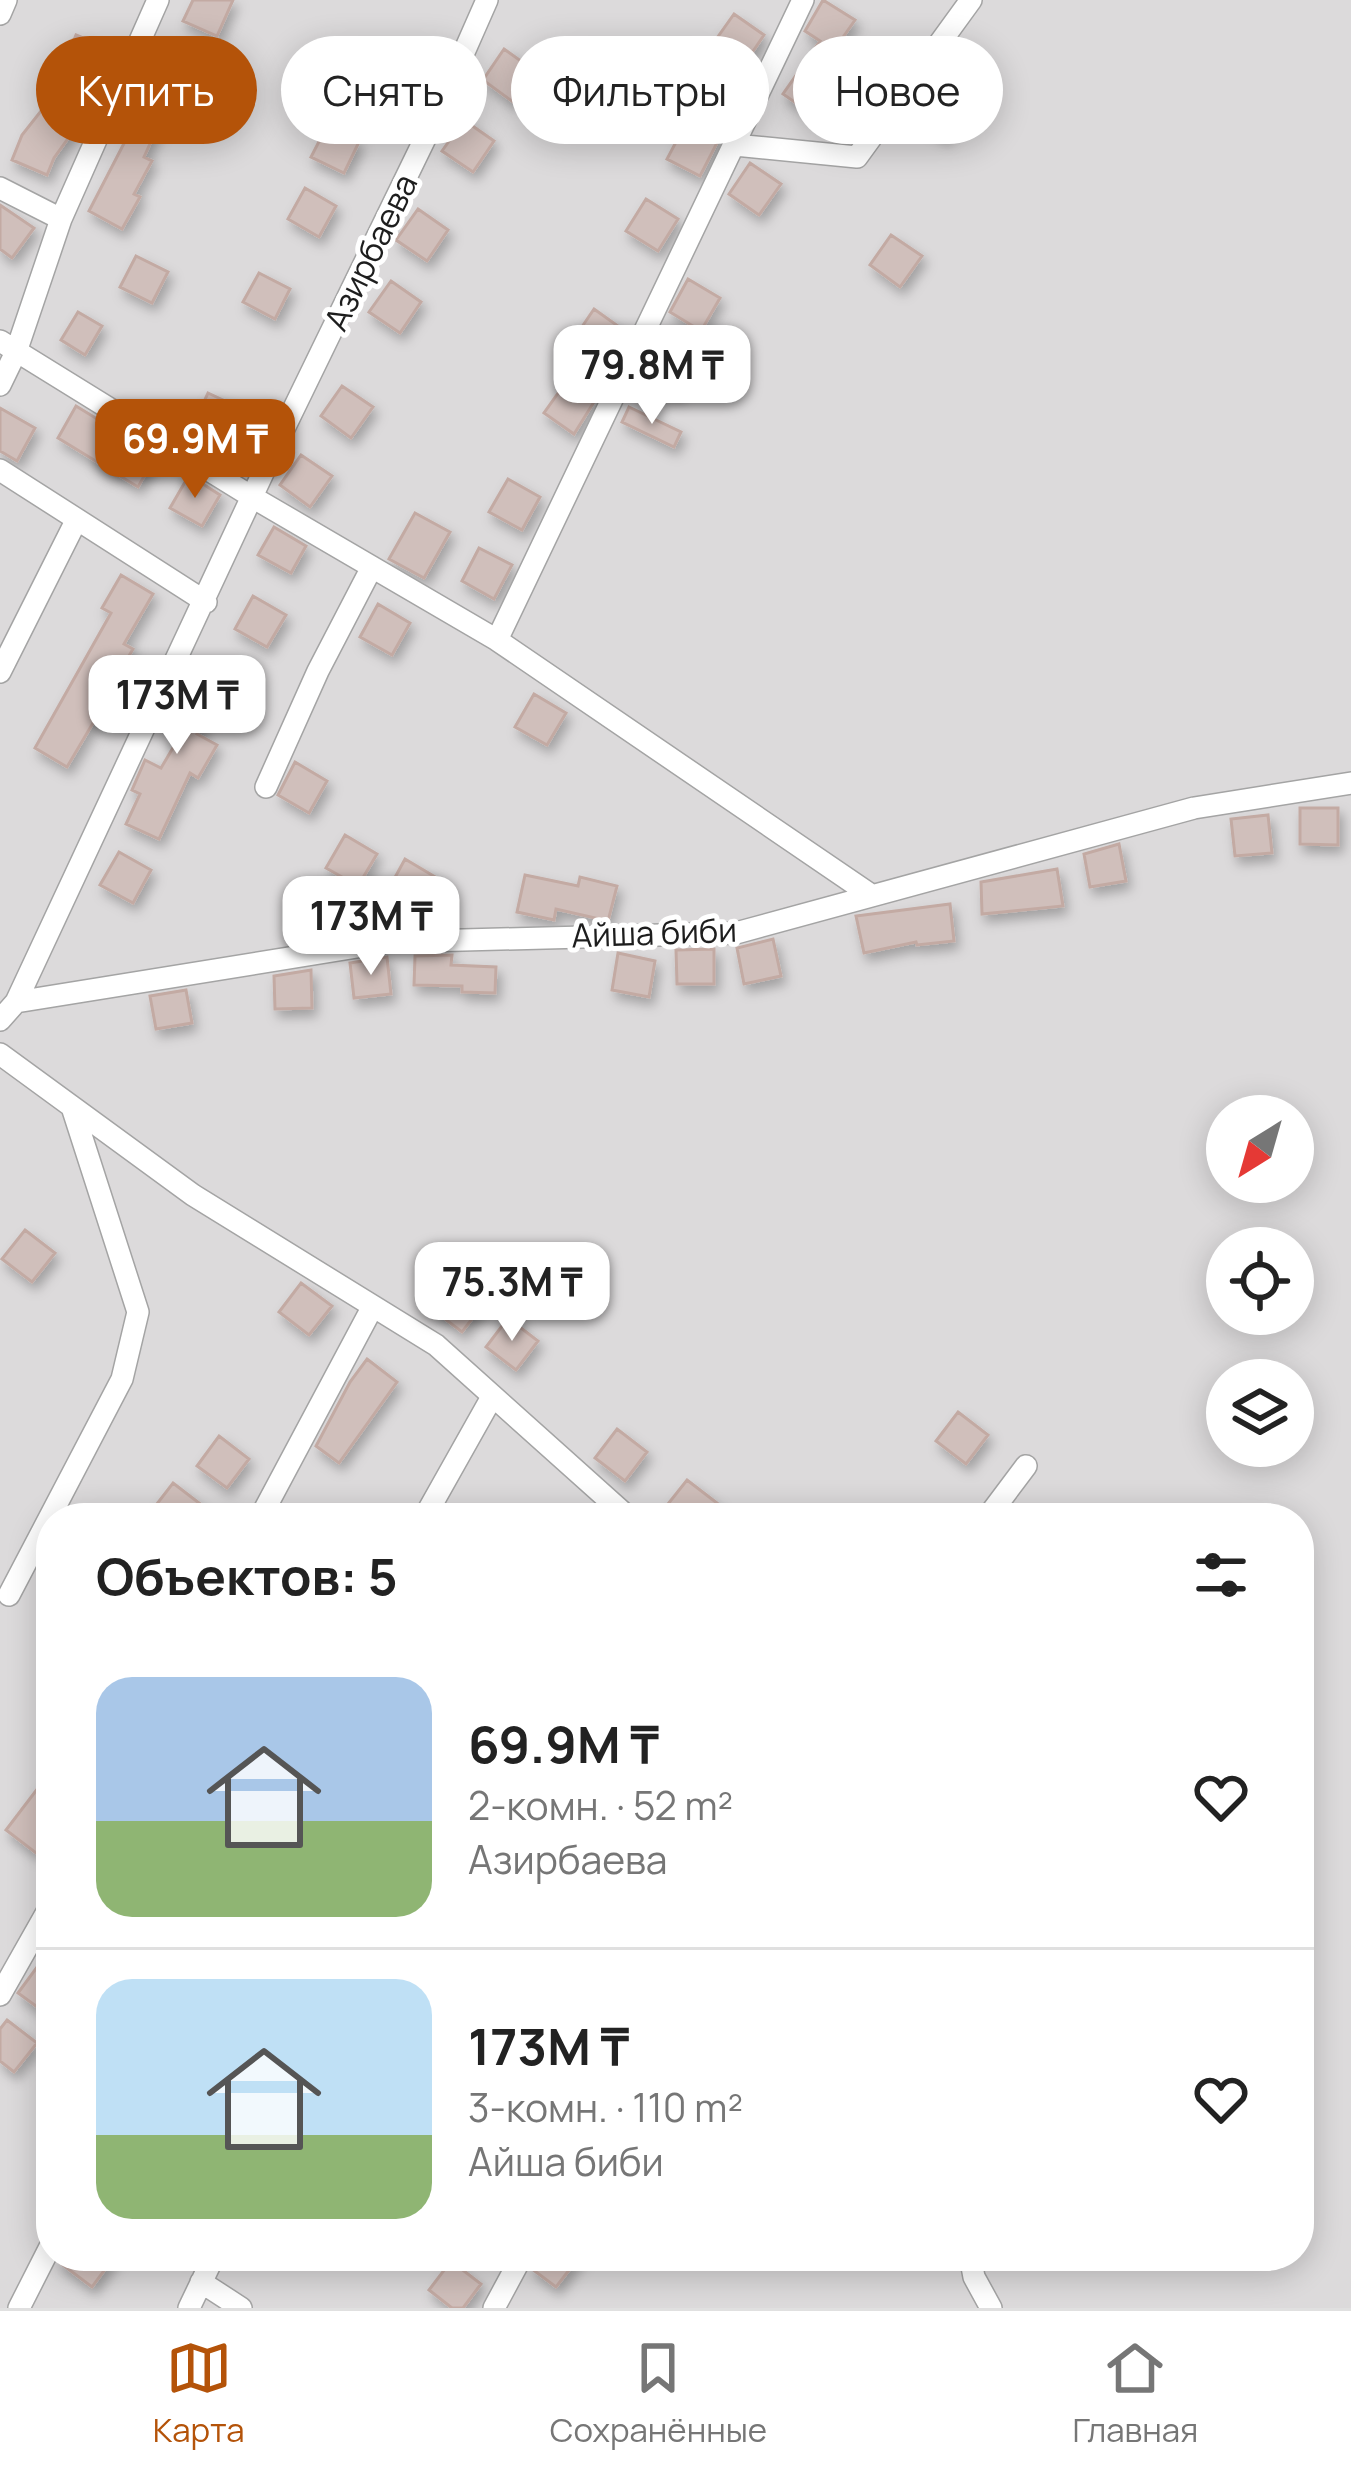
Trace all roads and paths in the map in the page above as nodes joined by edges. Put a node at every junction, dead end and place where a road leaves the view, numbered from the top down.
1 (6, 0) edge
2 (158, 0) edge
3 (487, 0) edge
4 (803, 0) edge
5 (971, 0) edge
6 (0, 14) edge
7 (735, 145) junction
8 (0, 188) edge
9 (61, 219) junction
10 (8, 346) edge
11 (0, 385) edge
12 (0, 470) edge
13 (254, 498) junction
14 (76, 521) junction
15 (372, 567) junction
16 (206, 602) junction
17 (497, 640) junction
18 (0, 672) edge
19 (1351, 783) edge
20 (266, 787) dead end
21 (871, 895) junction
22 (16, 1002) junction
23 (0, 1020) edge
24 (0, 1054) edge
25 (72, 1106) junction
26 (372, 1308) junction
27 (492, 1397) junction
28 (1026, 1466) dead end
29 (57, 1503) edge
30 (268, 1503) edge
31 (432, 1503) edge
32 (609, 1503) edge
33 (998, 1503) edge
34 (36, 1543) edge
35 (9, 1595) dead end
36 (36, 1931) edge
37 (0, 1995) edge
38 (38, 2271) edge
39 (206, 2271) edge
40 (514, 2271) edge
41 (973, 2271) edge
42 (201, 2282) junction
43 (20, 2308) edge
44 (189, 2308) edge
45 (241, 2308) edge
46 (494, 2308) edge
47 (991, 2308) edge

1 - 6 street
2 - 9 street
3 - 13 street, Азирбаева
4 - 7 street
5 - 7 street
7 - 17 street
8 - 9 street
9 - 10 street
10 - 11 street
10 - 13 street
12 - 14 street
13 - 15 street
13 - 16 street, Азирбаева
14 - 16 street
14 - 18 street
15 - 17 street
15 - 20 street
16 - 22 street, Азирбаева
17 - 21 street
19 - 21 street, Айша биби
21 - 22 street, Айша биби
22 - 23 street, Азирбаева
24 - 25 street
25 - 26 street
25 - 29 street
26 - 27 street
26 - 30 street
27 - 31 street
27 - 32 street
28 - 33 street
34 - 35 street
36 - 37 street
38 - 43 street
39 - 42 street
40 - 46 street
41 - 47 street
42 - 44 street
42 - 45 street

